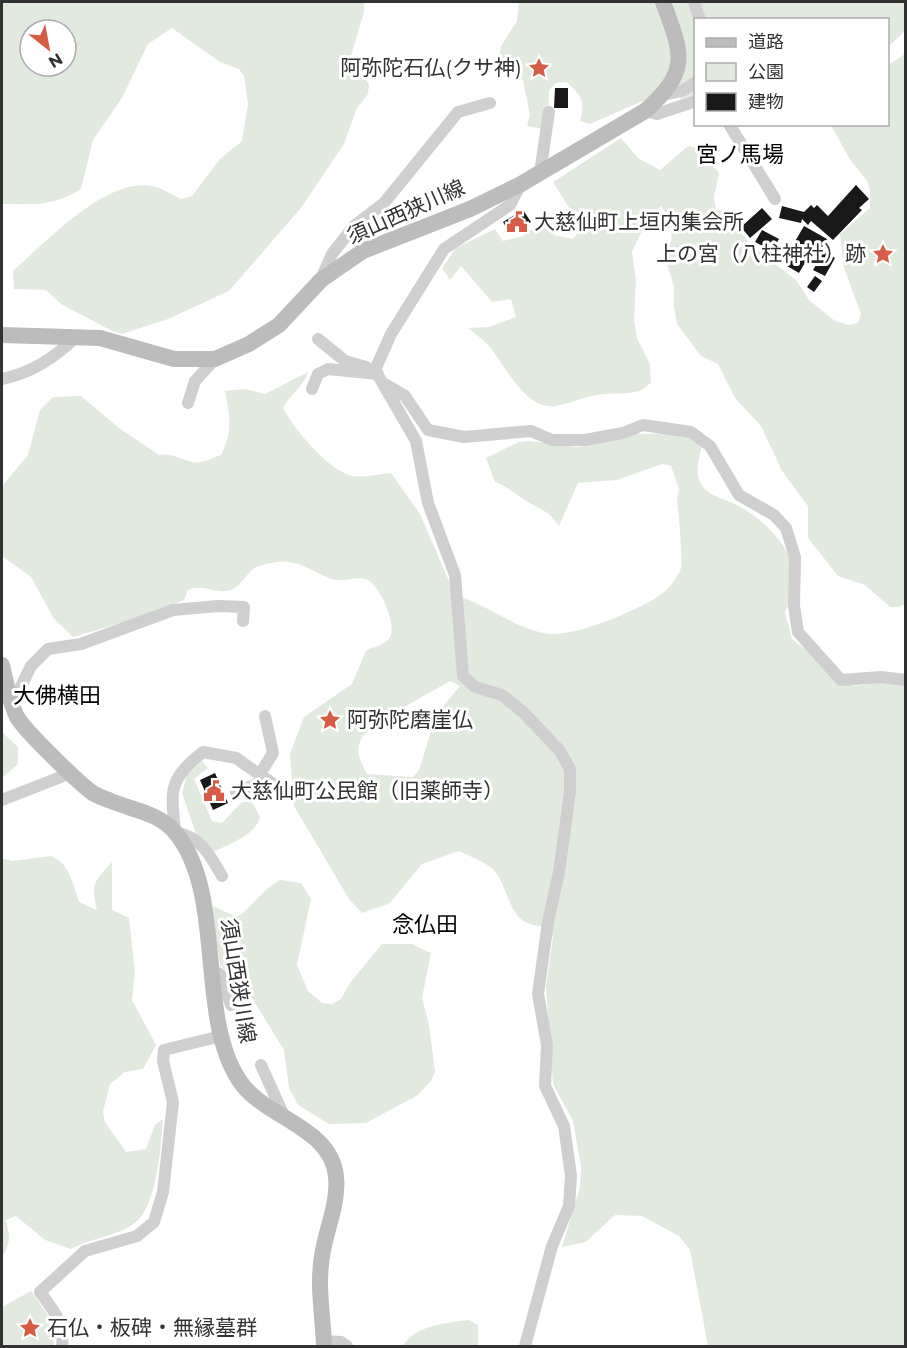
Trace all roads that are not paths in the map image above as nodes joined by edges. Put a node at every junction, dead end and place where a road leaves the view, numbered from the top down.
1 (663, 2) edge
2 (694, 2) edge
3 (699, 18) edge
4 (694, 83) edge
5 (663, 95) junction
6 (694, 102) edge
7 (490, 103) dead end
8 (645, 111) junction
9 (549, 112) dead end
10 (730, 126) edge
11 (540, 173) junction
12 (521, 184) junction
13 (775, 199) dead end
14 (321, 280) junction
15 (2, 335) edge
16 (77, 336) junction
17 (318, 339) dead end
18 (215, 359) junction
19 (378, 375) junction
20 (2, 379) edge
21 (312, 389) dead end
22 (188, 403) dead end
23 (243, 621) dead end
24 (2, 665) edge
25 (906, 680) edge
26 (12, 705) junction
27 (265, 716) dead end
28 (71, 773) junction
29 (264, 777) junction
30 (283, 791) dead end
31 (236, 792) dead end
32 (2, 800) edge
33 (175, 832) junction
34 (222, 876) dead end
35 (212, 970) junction
36 (231, 1005) dead end
37 (221, 1036) junction
38 (261, 1065) dead end
39 (284, 1117) junction
40 (324, 1344) edge
41 (62, 1347) edge
42 (347, 1347) edge
43 (525, 1347) edge

1 - 5 main road, 須山西狭川線
2 - 3 street
4 - 5 street
5 - 8 main road, 須山西狭川線
6 - 8 street
7 - 14 street
8 - 11 main road, 須山西狭川線
9 - 11 street
10 - 13 street
11 - 12 main road, 須山西狭川線
12 - 14 main road, 須山西狭川線
12 - 19 street
14 - 18 main road, 須山西狭川線
15 - 16 main road, 須山西狭川線
16 - 18 main road, 須山西狭川線
16 - 20 street
17 - 19 street
18 - 22 street
19 - 21 street
19 - 25 street
19 - 43 street
23 - 26 street
24 - 26 main road, 須山西狭川線
26 - 28 main road, 須山西狭川線
27 - 29 street
28 - 32 street
28 - 33 main road, 須山西狭川線
29 - 30 street
29 - 31 street
29 - 33 street
33 - 34 street
33 - 35 main road, 須山西狭川線
35 - 36 street
35 - 37 main road, 須山西狭川線
37 - 39 main road, 須山西狭川線
37 - 41 street
38 - 39 street
39 - 40 main road, 須山西狭川線
40 - 42 street

